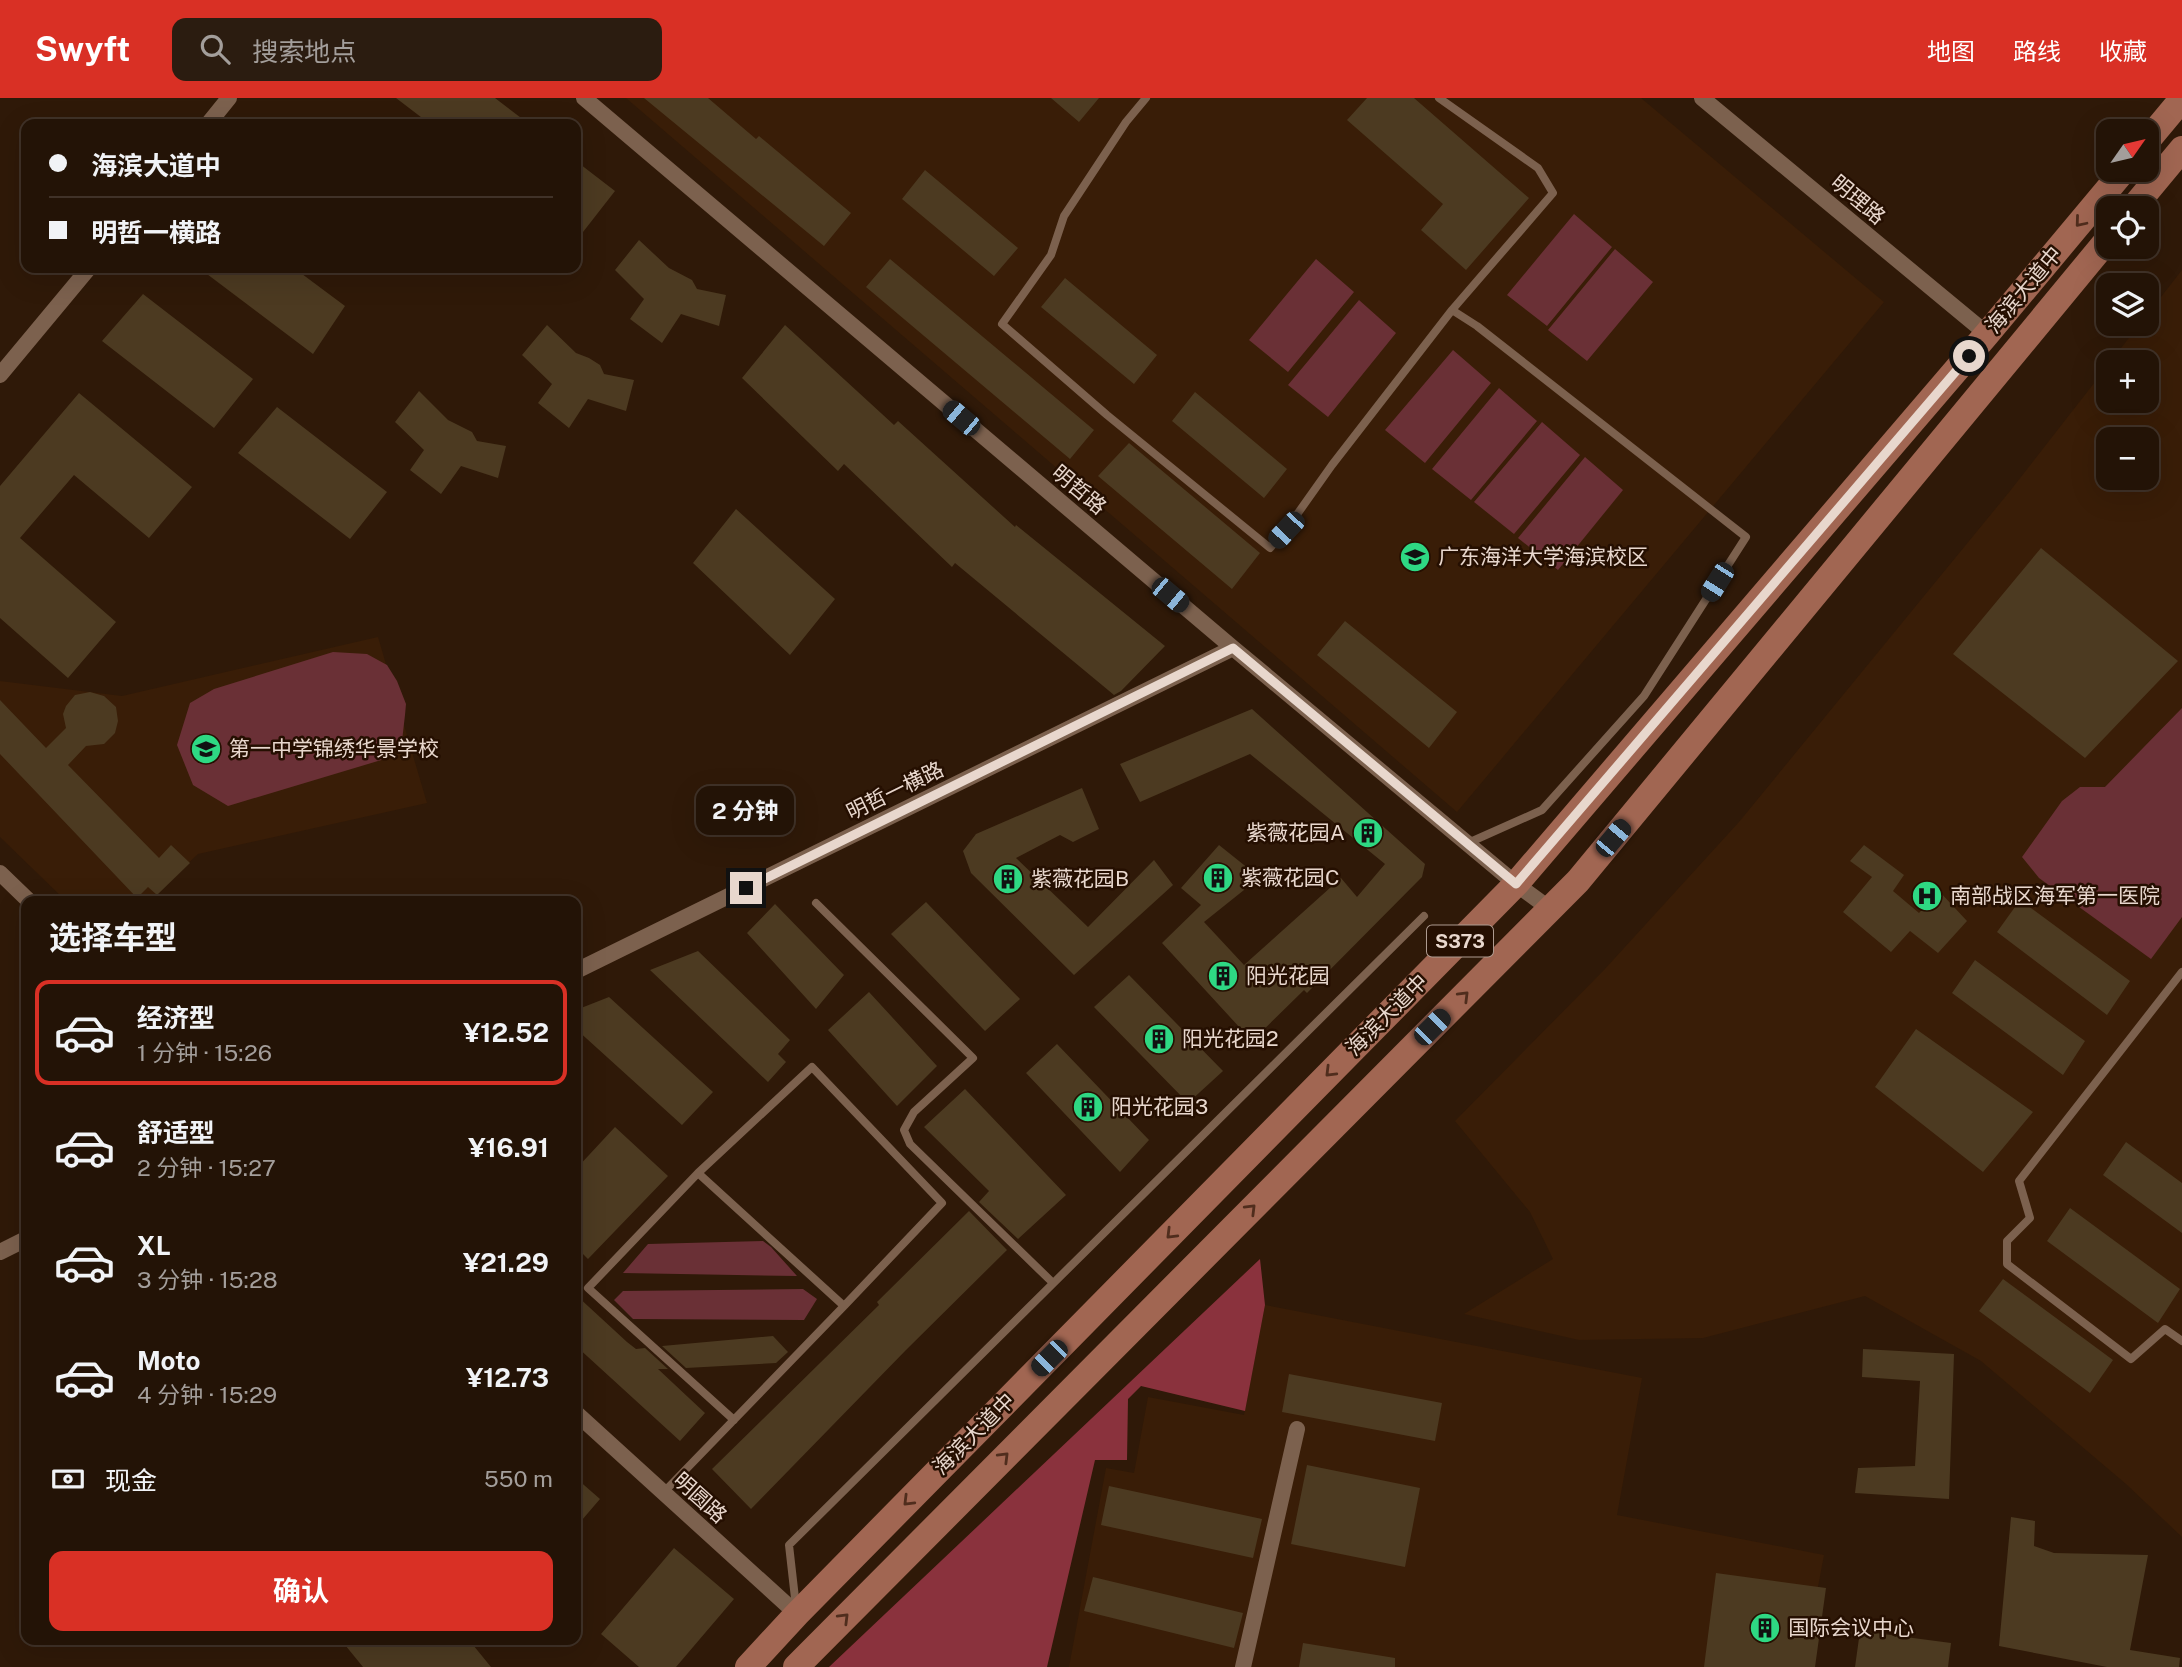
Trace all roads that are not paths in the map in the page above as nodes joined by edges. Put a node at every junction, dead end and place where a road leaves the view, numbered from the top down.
1 (229, 98) edge
2 (584, 98) edge
3 (1146, 98) edge
4 (1439, 98) edge
5 (1702, 98) edge
6 (2182, 99) edge
7 (212, 119) edge
8 (2160, 125) edge
9 (2182, 149) edge
10 (2114, 182) edge
11 (2143, 196) edge
12 (2096, 254) edge
13 (85, 273) edge
14 (1452, 310) junction
15 (1987, 334) junction
16 (0, 376) edge
17 (1233, 648) junction
18 (1468, 843) junction
19 (0, 873) edge
20 (1516, 884) junction
21 (24, 896) edge
22 (816, 903) dead end
23 (1550, 909) junction
24 (1424, 916) dead end
25 (581, 969) edge
26 (2182, 972) edge
27 (698, 1172) junction
28 (21, 1242) edge
29 (0, 1252) edge
30 (1052, 1283) junction
31 (844, 1306) junction
32 (2182, 1341) edge
33 (581, 1418) edge
34 (734, 1420) junction
35 (1297, 1429) dead end
36 (663, 1493) junction
37 (796, 1614) junction
38 (748, 1667) edge
39 (796, 1667) edge
40 (1243, 1667) edge

1 - 7 street
2 - 17 street, 明哲路
3 - 14 lane
4 - 14 lane
5 - 15 street, 明理路
6 - 8 main road
9 - 11 main road
10 -> 15 main road, 海滨大道中 / S373
12 - 23 main road, 海滨大道中 / S373
13 - 16 street
14 - 18 lane
15 - 20 main road, 海滨大道中 / S373
17 - 18 street, 明哲路
17 - 25 street, 明哲一横路
18 - 20 street, 明哲路
19 - 21 street
20 - 23 street, 明哲路
20 -> 37 main road, 海滨大道中 / S373
22 - 30 lane
39 -> 23 main road, 海滨大道中 / S373
24 - 30 lane
26 - 32 lane
27 - 31 lane
27 - 31 lane
27 - 34 lane
28 - 29 street
30 - 37 lane
31 - 34 lane
33 - 36 street, 明圆路
34 - 36 lane
35 - 40 street
36 - 37 street, 明圆路
37 - 38 main road, 海滨大道中 / S373

